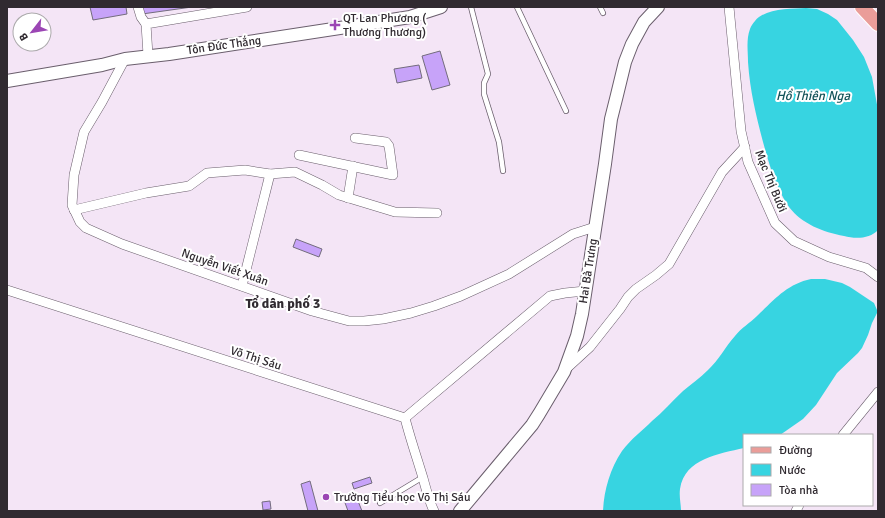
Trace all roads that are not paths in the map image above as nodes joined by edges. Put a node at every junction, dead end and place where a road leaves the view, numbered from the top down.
1 (138, 7) edge
2 (246, 7) edge
3 (441, 7) edge
4 (471, 7) edge
5 (517, 7) edge
6 (600, 7) edge
7 (658, 7) edge
8 (729, 7) edge
9 (862, 7) edge
10 (603, 13) dead end
11 (146, 24) junction
12 (878, 24) edge
13 (148, 55) junction
14 (125, 59) junction
15 (7, 81) edge
16 (566, 111) dead end
17 (354, 138) dead end
18 (745, 147) junction
19 (299, 154) dead end
20 (353, 166) junction
21 (503, 171) dead end
22 (270, 174) junction
23 (348, 198) junction
24 (74, 210) junction
25 (437, 213) dead end
26 (595, 227) junction
27 (878, 277) edge
28 (242, 286) junction
29 (7, 290) edge
30 (585, 291) junction
31 (564, 372) junction
32 (878, 392) edge
33 (405, 418) junction
34 (844, 434) edge
35 (423, 477) junction
36 (380, 503) dead end
37 (434, 511) edge
38 (460, 511) edge

1 - 11 street
2 - 11 street
3 - 13 street, Tôn Đức Thắng
4 - 21 lane
5 - 16 lane
6 - 10 lane
7 - 26 street, Hai Bà Trưng
8 - 18 street, Mạc Thị Bưởi
9 - 12 main road
11 - 13 street
13 - 14 street, Tôn Đức Thắng
14 - 15 street, Tôn Đức Thắng
14 - 24 street, Nguyễn Viết Xuân
17 - 20 street
18 - 27 street, Mạc Thị Bưởi
18 - 31 street
19 - 20 street
20 - 23 street
22 - 23 street
22 - 24 street
22 - 28 street
23 - 25 street
24 - 28 street, Nguyễn Viết Xuân
26 - 28 street, Nguyễn Viết Xuân
26 - 30 street, Hai Bà Trưng
29 - 33 street, Võ Thị Sáu
30 - 31 street, Hai Bà Trưng
30 - 33 street
31 - 38 street, Hai Bà Trưng
32 - 34 street
33 - 35 street
35 - 36 lane
35 - 37 street

